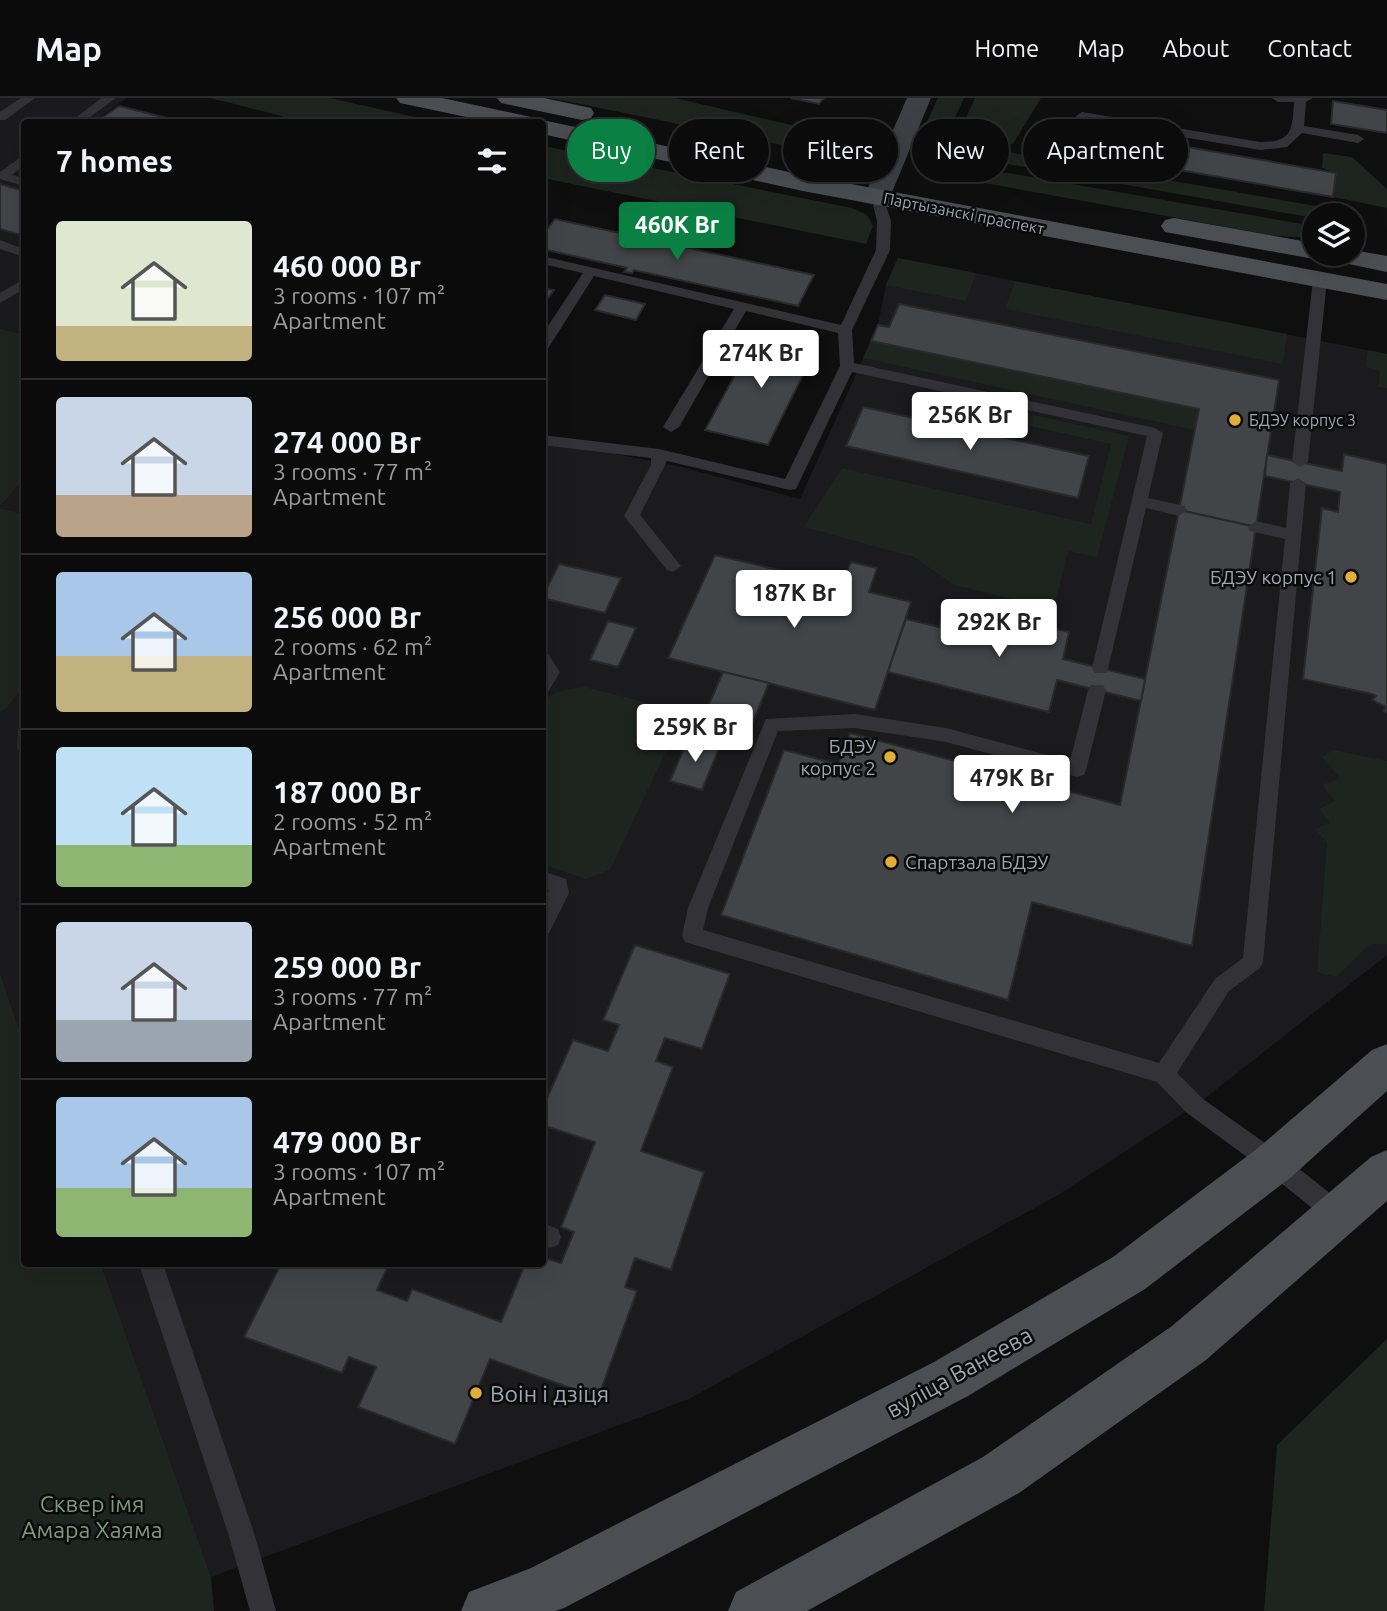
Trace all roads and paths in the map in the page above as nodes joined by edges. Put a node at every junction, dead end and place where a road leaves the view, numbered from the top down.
1 (29, 98) edge
2 (110, 98) edge
3 (408, 98) edge
4 (509, 98) edge
5 (919, 98) edge
6 (1278, 98) edge
7 (1304, 99) edge
8 (1082, 116) dead end
9 (5, 118) edge
10 (80, 119) edge
11 (508, 119) edge
12 (546, 128) edge
13 (898, 129) edge
14 (1298, 129) junction
15 (1358, 139) dead end
16 (783, 159) edge
17 (21, 161) edge
18 (783, 164) edge
19 (21, 181) edge
20 (898, 181) edge
21 (868, 182) edge
22 (888, 182) edge
23 (1000, 195) dead end
24 (1150, 222) dead end
25 (0, 244) edge
26 (1302, 249) edge
27 (21, 252) edge
28 (1365, 260) edge
29 (546, 261) edge
30 (1387, 264) edge
31 (590, 271) junction
32 (1320, 280) junction
33 (21, 285) edge
34 (1387, 292) edge
35 (0, 299) edge
36 (742, 306) junction
37 (845, 330) junction
38 (546, 341) edge
39 (847, 366) junction
40 (671, 427) dead end
41 (546, 445) edge
42 (659, 454) junction
43 (1300, 462) dead end
44 (1298, 483) dead end
45 (1139, 501) junction
46 (1179, 510) dead end
47 (1256, 527) dead end
48 (1293, 535) junction
49 (673, 566) dead end
50 (546, 664) edge
51 (1101, 668) dead end
52 (546, 680) edge
53 (1097, 690) dead end
54 (546, 880) edge
55 (546, 919) edge
56 (1387, 1065) edge
57 (1164, 1074) junction
58 (1274, 1163) junction
59 (1387, 1172) edge
60 (1339, 1215) junction
61 (152, 1267) edge
62 (549, 1600) edge
63 (263, 1611) edge
64 (488, 1611) edge
65 (755, 1611) edge

1 - 9 lane
2 - 10 lane
3 - 11 main road
4 - 16 main road, Партызанскі праспект
5 - 13 street
6 - 7 lane
7 - 14 lane
8 - 14 lane
12 - 18 main road, Партызанскі праспект
14 - 15 lane
17 - 19 lane
20 - 23 main road, Партызанскі праспект
21 - 37 lane
22 - 32 main road, Партызанскі праспект
24 - 26 main road
25 - 27 lane
28 - 30 main road
29 - 31 lane
31 - 36 lane
31 - 38 lane
32 - 34 main road, Партызанскі праспект
32 - 43 lane
33 - 35 lane
36 - 37 lane
36 - 40 lane
37 - 39 lane
39 - 42 lane
39 - 45 lane
41 - 42 lane
42 - 49 lane
44 - 48 lane
45 - 46 lane
45 - 51 lane
47 - 48 lane
48 - 57 lane
50 - 52 lane
53 - 57 lane
54 - 55 lane
56 - 58 main road, вуліца Ванеева
57 - 58 lane
58 - 60 lane
58 - 62 main road, вуліца Ванеева
59 - 60 main road
60 - 65 main road
61 - 63 lane
62 - 64 main road, вуліца Ванеева

